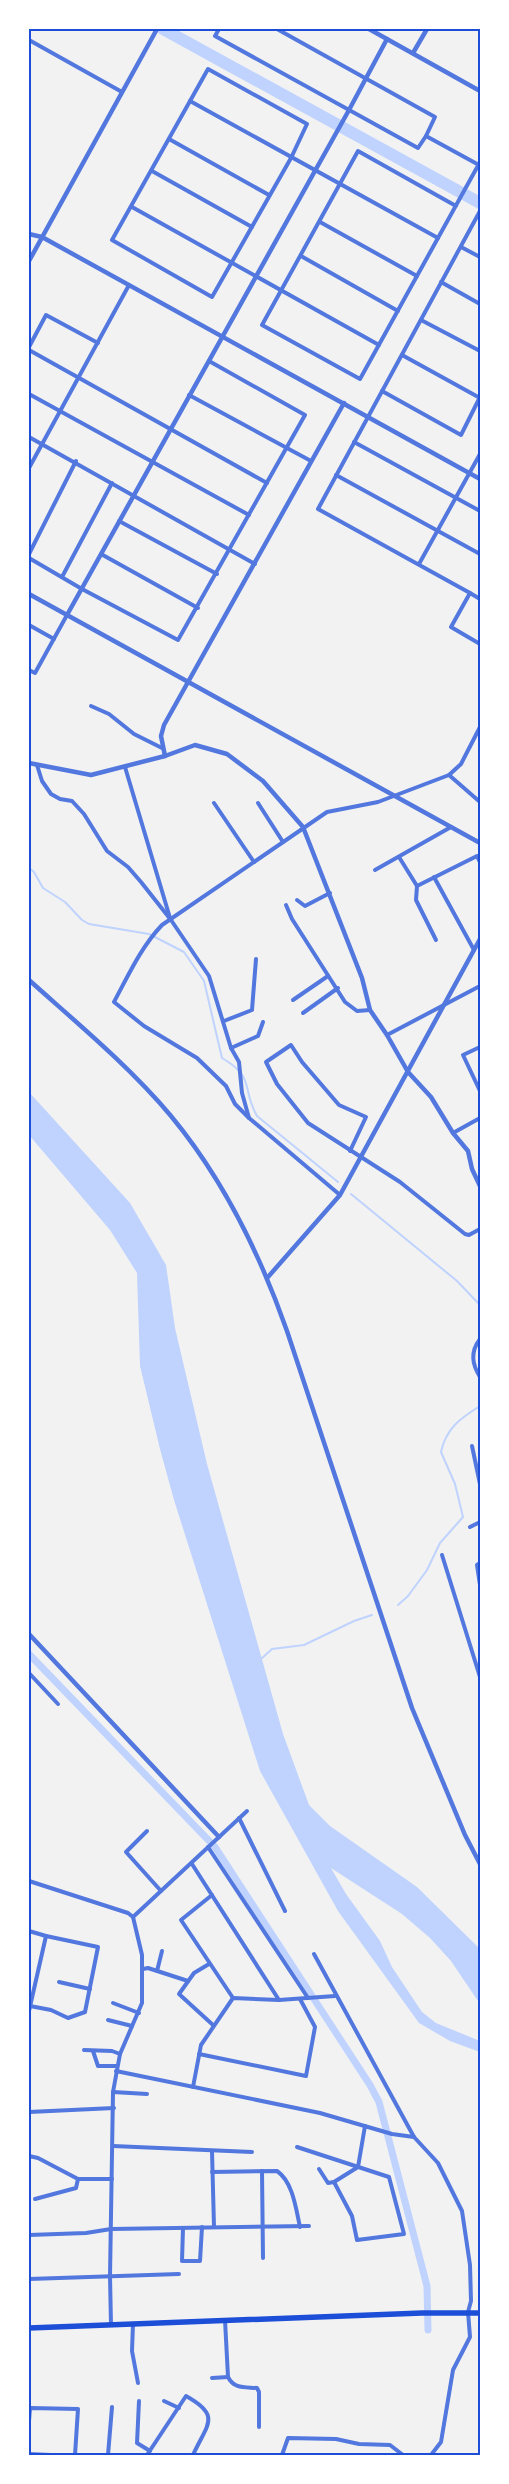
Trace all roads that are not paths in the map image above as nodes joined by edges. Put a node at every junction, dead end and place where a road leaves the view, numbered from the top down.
1 (157, 29) edge
2 (219, 29) edge
3 (277, 29) edge
4 (369, 29) edge
5 (427, 29) edge
6 (387, 39) junction
7 (29, 40) edge
8 (413, 54) junction
9 (367, 78) junction
10 (480, 91) edge
11 (122, 92) junction
12 (190, 102) junction
13 (349, 110) junction
14 (426, 136) junction
15 (169, 139) junction
16 (291, 158) junction
17 (479, 164) edge
18 (315, 170) junction
19 (152, 171) junction
20 (340, 184) junction
21 (269, 195) junction
22 (456, 206) junction
23 (132, 207) junction
24 (480, 211) edge
25 (320, 222) junction
26 (252, 227) junction
27 (29, 234) edge
28 (42, 238) junction
29 (438, 238) junction
30 (461, 247) junction
31 (301, 256) junction
32 (480, 257) edge
33 (29, 261) edge
34 (231, 263) junction
35 (256, 276) junction
36 (417, 276) junction
37 (441, 282) junction
38 (129, 285) junction
39 (280, 290) junction
40 (480, 304) edge
41 (398, 311) junction
42 (421, 320) junction
43 (223, 336) junction
44 (98, 343) junction
45 (379, 345) junction
46 (29, 348) edge
47 (480, 351) edge
48 (402, 355) junction
49 (209, 361) junction
50 (79, 377) junction
51 (382, 391) junction
52 (29, 394) edge
53 (189, 395) junction
54 (480, 397) edge
55 (344, 403) junction
56 (61, 411) junction
57 (368, 416) junction
58 (170, 428) junction
59 (29, 437) edge
60 (354, 442) junction
61 (42, 444) junction
62 (286, 448) junction
63 (480, 454) edge
64 (311, 461) junction
65 (76, 462) junction
66 (152, 462) junction
67 (29, 468) edge
68 (470, 473) junction
69 (336, 475) junction
70 (480, 479) edge
71 (112, 483) junction
72 (267, 483) junction
73 (133, 496) junction
74 (456, 497) junction
75 (480, 511) edge
76 (249, 515) junction
77 (119, 521) junction
78 (438, 530) junction
79 (231, 550) junction
80 (29, 554) edge
81 (101, 554) junction
82 (480, 554) edge
83 (29, 558) edge
84 (256, 564) junction
85 (419, 564) junction
86 (217, 574) junction
87 (62, 578) junction
88 (82, 589) junction
89 (470, 593) junction
90 (29, 594) edge
91 (480, 599) edge
92 (198, 608) junction
93 (67, 615) junction
94 (29, 625) edge
95 (54, 639) junction
96 (480, 644) edge
97 (29, 670) edge
98 (189, 681) junction
99 (91, 706) dead end
100 (480, 728) edge
101 (162, 748) junction
102 (165, 756) junction
103 (29, 763) edge
104 (36, 765) junction
105 (125, 767) junction
106 (448, 775) junction
107 (396, 796) junction
108 (480, 802) edge
109 (214, 803) dead end
110 (258, 803) dead end
111 (303, 827) junction
112 (451, 827) junction
113 (283, 842) junction
114 (480, 843) edge
115 (399, 857) junction
116 (254, 862) junction
117 (480, 862) edge
118 (375, 870) dead end
119 (434, 877) junction
120 (417, 886) junction
121 (330, 893) junction
122 (298, 900) dead end
123 (286, 905) dead end
124 (171, 920) junction
125 (480, 939) edge
126 (436, 940) dead end
127 (474, 950) junction
128 (256, 959) dead end
129 (328, 976) junction
130 (29, 980) edge
131 (480, 986) edge
132 (338, 988) junction
133 (293, 1000) dead end
134 (444, 1005) junction
135 (370, 1010) junction
136 (304, 1013) dead end
137 (224, 1021) junction
138 (263, 1022) dead end
139 (387, 1035) junction
140 (480, 1047) edge
141 (231, 1048) junction
142 (408, 1072) junction
143 (480, 1091) edge
144 (249, 1118) junction
145 (480, 1118) edge
146 (453, 1133) junction
147 (350, 1152) junction
148 (361, 1157) junction
149 (480, 1186) edge
150 (340, 1195) junction
151 (480, 1228) edge
152 (268, 1277) junction
153 (480, 1340) edge
154 (480, 1377) edge
155 (472, 1446) dead end
156 (480, 1484) edge
157 (480, 1522) edge
158 (470, 1527) dead end
159 (442, 1555) dead end
160 (480, 1564) edge
161 (480, 1586) edge
162 (29, 1634) edge
163 (479, 1668) edge
164 (29, 1673) edge
165 (480, 1677) edge
166 (58, 1704) dead end
167 (246, 1811) dead end
168 (239, 1818) junction
169 (147, 1831) dead end
170 (219, 1837) junction
171 (209, 1847) junction
172 (192, 1864) junction
173 (480, 1864) edge
174 (29, 1881) edge
175 (161, 1891) junction
176 (212, 1895) junction
177 (285, 1911) dead end
178 (133, 1918) junction
179 (29, 1930) edge
180 (46, 1936) junction
181 (162, 1951) dead end
182 (314, 1954) dead end
183 (210, 1964) junction
184 (143, 1969) junction
185 (157, 1971) junction
186 (29, 1977) edge
187 (35, 1979) junction
188 (188, 1981) junction
189 (59, 1982) dead end
190 (90, 1989) junction
191 (335, 1996) junction
192 (233, 1998) junction
193 (309, 1998) junction
194 (300, 1999) junction
195 (279, 2000) junction
196 (113, 2003) dead end
197 (30, 2006) edge
198 (29, 2011) edge
199 (139, 2013) junction
200 (108, 2020) dead end
201 (213, 2025) junction
202 (132, 2026) junction
203 (84, 2050) dead end
204 (93, 2050) junction
205 (120, 2054) junction
206 (199, 2054) junction
207 (117, 2066) junction
208 (116, 2071) junction
209 (193, 2087) junction
210 (114, 2092) junction
211 (147, 2094) dead end
212 (114, 2108) junction
213 (29, 2112) edge
214 (365, 2126) junction
215 (414, 2137) junction
216 (113, 2146) junction
217 (297, 2147) dead end
218 (212, 2151) junction
219 (252, 2152) dead end
220 (29, 2156) edge
221 (358, 2167) junction
222 (319, 2169) dead end
223 (262, 2171) junction
224 (212, 2172) junction
225 (78, 2179) junction
226 (112, 2179) junction
227 (334, 2182) junction
228 (35, 2198) dead end
229 (300, 2226) junction
230 (309, 2226) dead end
231 (214, 2227) junction
232 (263, 2227) junction
233 (183, 2228) junction
234 (202, 2228) junction
235 (112, 2229) junction
236 (29, 2235) edge
237 (263, 2258) dead end
238 (179, 2274) dead end
239 (110, 2276) junction
240 (29, 2279) edge
241 (474, 2312) edge
242 (225, 2320) junction
243 (133, 2324) junction
244 (111, 2325) junction
245 (29, 2328) edge
246 (228, 2377) junction
247 (212, 2378) dead end
248 (138, 2383) dead end
249 (139, 2401) dead end
250 (164, 2402) dead end
251 (112, 2407) dead end
252 (29, 2408) edge
253 (179, 2408) junction
254 (29, 2421) edge
255 (259, 2427) dead end
256 (148, 2453) edge
257 (29, 2454) edge
258 (50, 2455) edge
259 (75, 2455) edge
260 (108, 2455) edge
261 (193, 2455) edge
262 (282, 2455) edge
263 (403, 2455) edge
264 (431, 2455) edge

1 - 11 street
2 - 13 street
3 - 9 street
4 - 6 street
5 - 8 street
6 - 8 street
6 - 9 street
7 - 11 street
8 - 10 street
9 - 13 street
9 - 14 street
11 - 28 street
12 - 15 street
12 - 16 street
12 - 16 street
13 - 14 street
13 - 18 street
14 - 17 street
15 - 19 street
15 - 21 street
16 - 18 street
16 - 21 street
17 - 22 street
18 - 20 street
18 - 35 street
19 - 23 street
19 - 26 street
20 - 22 street
20 - 25 street
20 - 29 street
21 - 26 street
22 - 29 street
23 - 34 street
23 - 34 street
24 - 30 street
25 - 31 street
25 - 36 street
26 - 34 street
27 - 28 street
28 - 33 street
28 - 38 street
29 - 36 street
30 - 32 street
30 - 37 street
31 - 39 street
31 - 41 street
34 - 35 street
35 - 39 street
35 - 43 street
36 - 41 street
37 - 40 street
37 - 42 street
38 - 43 street
38 - 44 street
39 - 45 street
39 - 45 street
41 - 45 street
42 - 47 street
42 - 48 street
43 - 49 street
43 - 55 street
44 - 46 street
44 - 50 street
46 - 50 street
48 - 51 street
48 - 54 street
49 - 53 street
49 - 62 street
50 - 56 street
50 - 58 street
51 - 54 street
51 - 57 street
52 - 56 street
53 - 58 street
53 - 62 street
55 - 57 street
55 - 64 street
56 - 61 street
56 - 66 street
57 - 60 street
57 - 68 street
58 - 66 street
58 - 72 street
59 - 61 street
60 - 69 street
60 - 74 street
61 - 65 street
61 - 67 street
62 - 64 street
62 - 72 street
63 - 68 street
64 - 84 street
65 - 71 street
65 - 80 street
66 - 73 street
66 - 76 street
68 - 70 street
68 - 74 street
69 - 78 street
69 - 85 street
71 - 73 street
71 - 87 street
72 - 76 street
73 - 77 street
73 - 79 street
74 - 75 street
74 - 78 street
76 - 79 street
77 - 81 street
77 - 86 street
78 - 82 street
78 - 85 street
79 - 84 street
79 - 86 street
81 - 88 street
81 - 92 street
83 - 87 street
84 - 98 street
85 - 89 street
86 - 92 street
87 - 88 street
88 - 92 street
88 - 93 street
89 - 91 street
89 - 96 street
90 - 93 street
93 - 95 street
93 - 98 street
94 - 95 street
95 - 97 street
98 - 101 street
98 - 107 street
99 - 101 street
100 - 106 street
101 - 102 street
102 - 105 street
102 - 111 street
103 - 104 street
104 - 105 street
104 - 124 street
105 - 124 street
106 - 107 street
106 - 108 street
107 - 111 street
107 - 112 street
109 - 116 street
110 - 113 street
111 - 113 street
111 - 121 street
112 - 114 street
112 - 115 street
113 - 116 street
115 - 118 street
115 - 120 street
116 - 124 street
117 - 119 street
119 - 120 street
119 - 127 street
120 - 126 street
121 - 122 street
121 - 135 street
123 - 129 street
124 - 137 street
124 - 144 street
125 - 127 street
127 - 134 street
128 - 137 street
129 - 132 street
129 - 133 street
130 - 152 street
131 - 134 street
132 - 135 street
132 - 136 street
134 - 139 street
134 - 142 street
135 - 139 street
137 - 141 street
138 - 141 street
139 - 142 street
140 - 143 street
141 - 144 street
142 - 146 street
142 - 148 street
144 - 150 street
145 - 146 street
146 - 149 street
147 - 147 street
147 - 148 street
148 - 150 street
148 - 151 street
150 - 152 street
152 - 173 street
153 - 154 street
155 - 156 street
157 - 158 street
159 - 163 street
160 - 161 street
162 - 170 street
163 - 165 street
164 - 166 street
167 - 168 street
168 - 170 street
168 - 177 street
169 - 175 street
170 - 171 street
171 - 172 street
171 - 193 street
172 - 175 street
172 - 176 street
174 - 178 street
175 - 178 street
176 - 183 street
176 - 195 street
178 - 184 street
179 - 180 street
180 - 187 street
180 - 190 street
181 - 185 street
182 - 191 street
183 - 188 street
183 - 192 street
184 - 185 street
184 - 199 street
185 - 188 street
186 - 187 street
187 - 197 street
188 - 201 street
189 - 190 street
190 - 197 street
191 - 193 street
191 - 215 street
192 - 195 street
192 - 201 street
193 - 194 street
194 - 195 street
194 - 206 street
196 - 199 street
197 - 198 street
199 - 202 street
200 - 202 street
201 - 206 street
202 - 205 street
203 - 204 street
204 - 205 street
204 - 207 street
205 - 207 street
206 - 209 street
207 - 208 street
208 - 209 street
208 - 210 street
209 - 214 street
210 - 211 street
210 - 212 street
212 - 213 street
212 - 216 street
214 - 215 street
214 - 221 street
215 - 241 street
216 - 218 street
216 - 226 street
217 - 221 street
218 - 219 street
218 - 224 street
220 - 225 street
221 - 227 street
221 - 227 street
222 - 227 street
223 - 224 street
223 - 229 street
223 - 232 street
224 - 231 street
225 - 226 street
225 - 228 street
226 - 235 street
229 - 230 street
229 - 232 street
231 - 232 street
231 - 234 street
232 - 237 street
233 - 234 street
233 - 234 street
233 - 235 street
235 - 236 street
235 - 239 street
238 - 239 street
239 - 240 street
239 - 244 street
241 - 242 main road
241 - 264 street
242 - 243 main road
242 - 246 street
243 - 244 main road
243 - 248 street
244 - 245 main road
246 - 247 street
246 - 255 street
249 - 256 street
250 - 253 street
251 - 260 street
252 - 254 street
252 - 259 street
253 - 256 street
253 - 261 street
257 - 258 street
262 - 263 street

